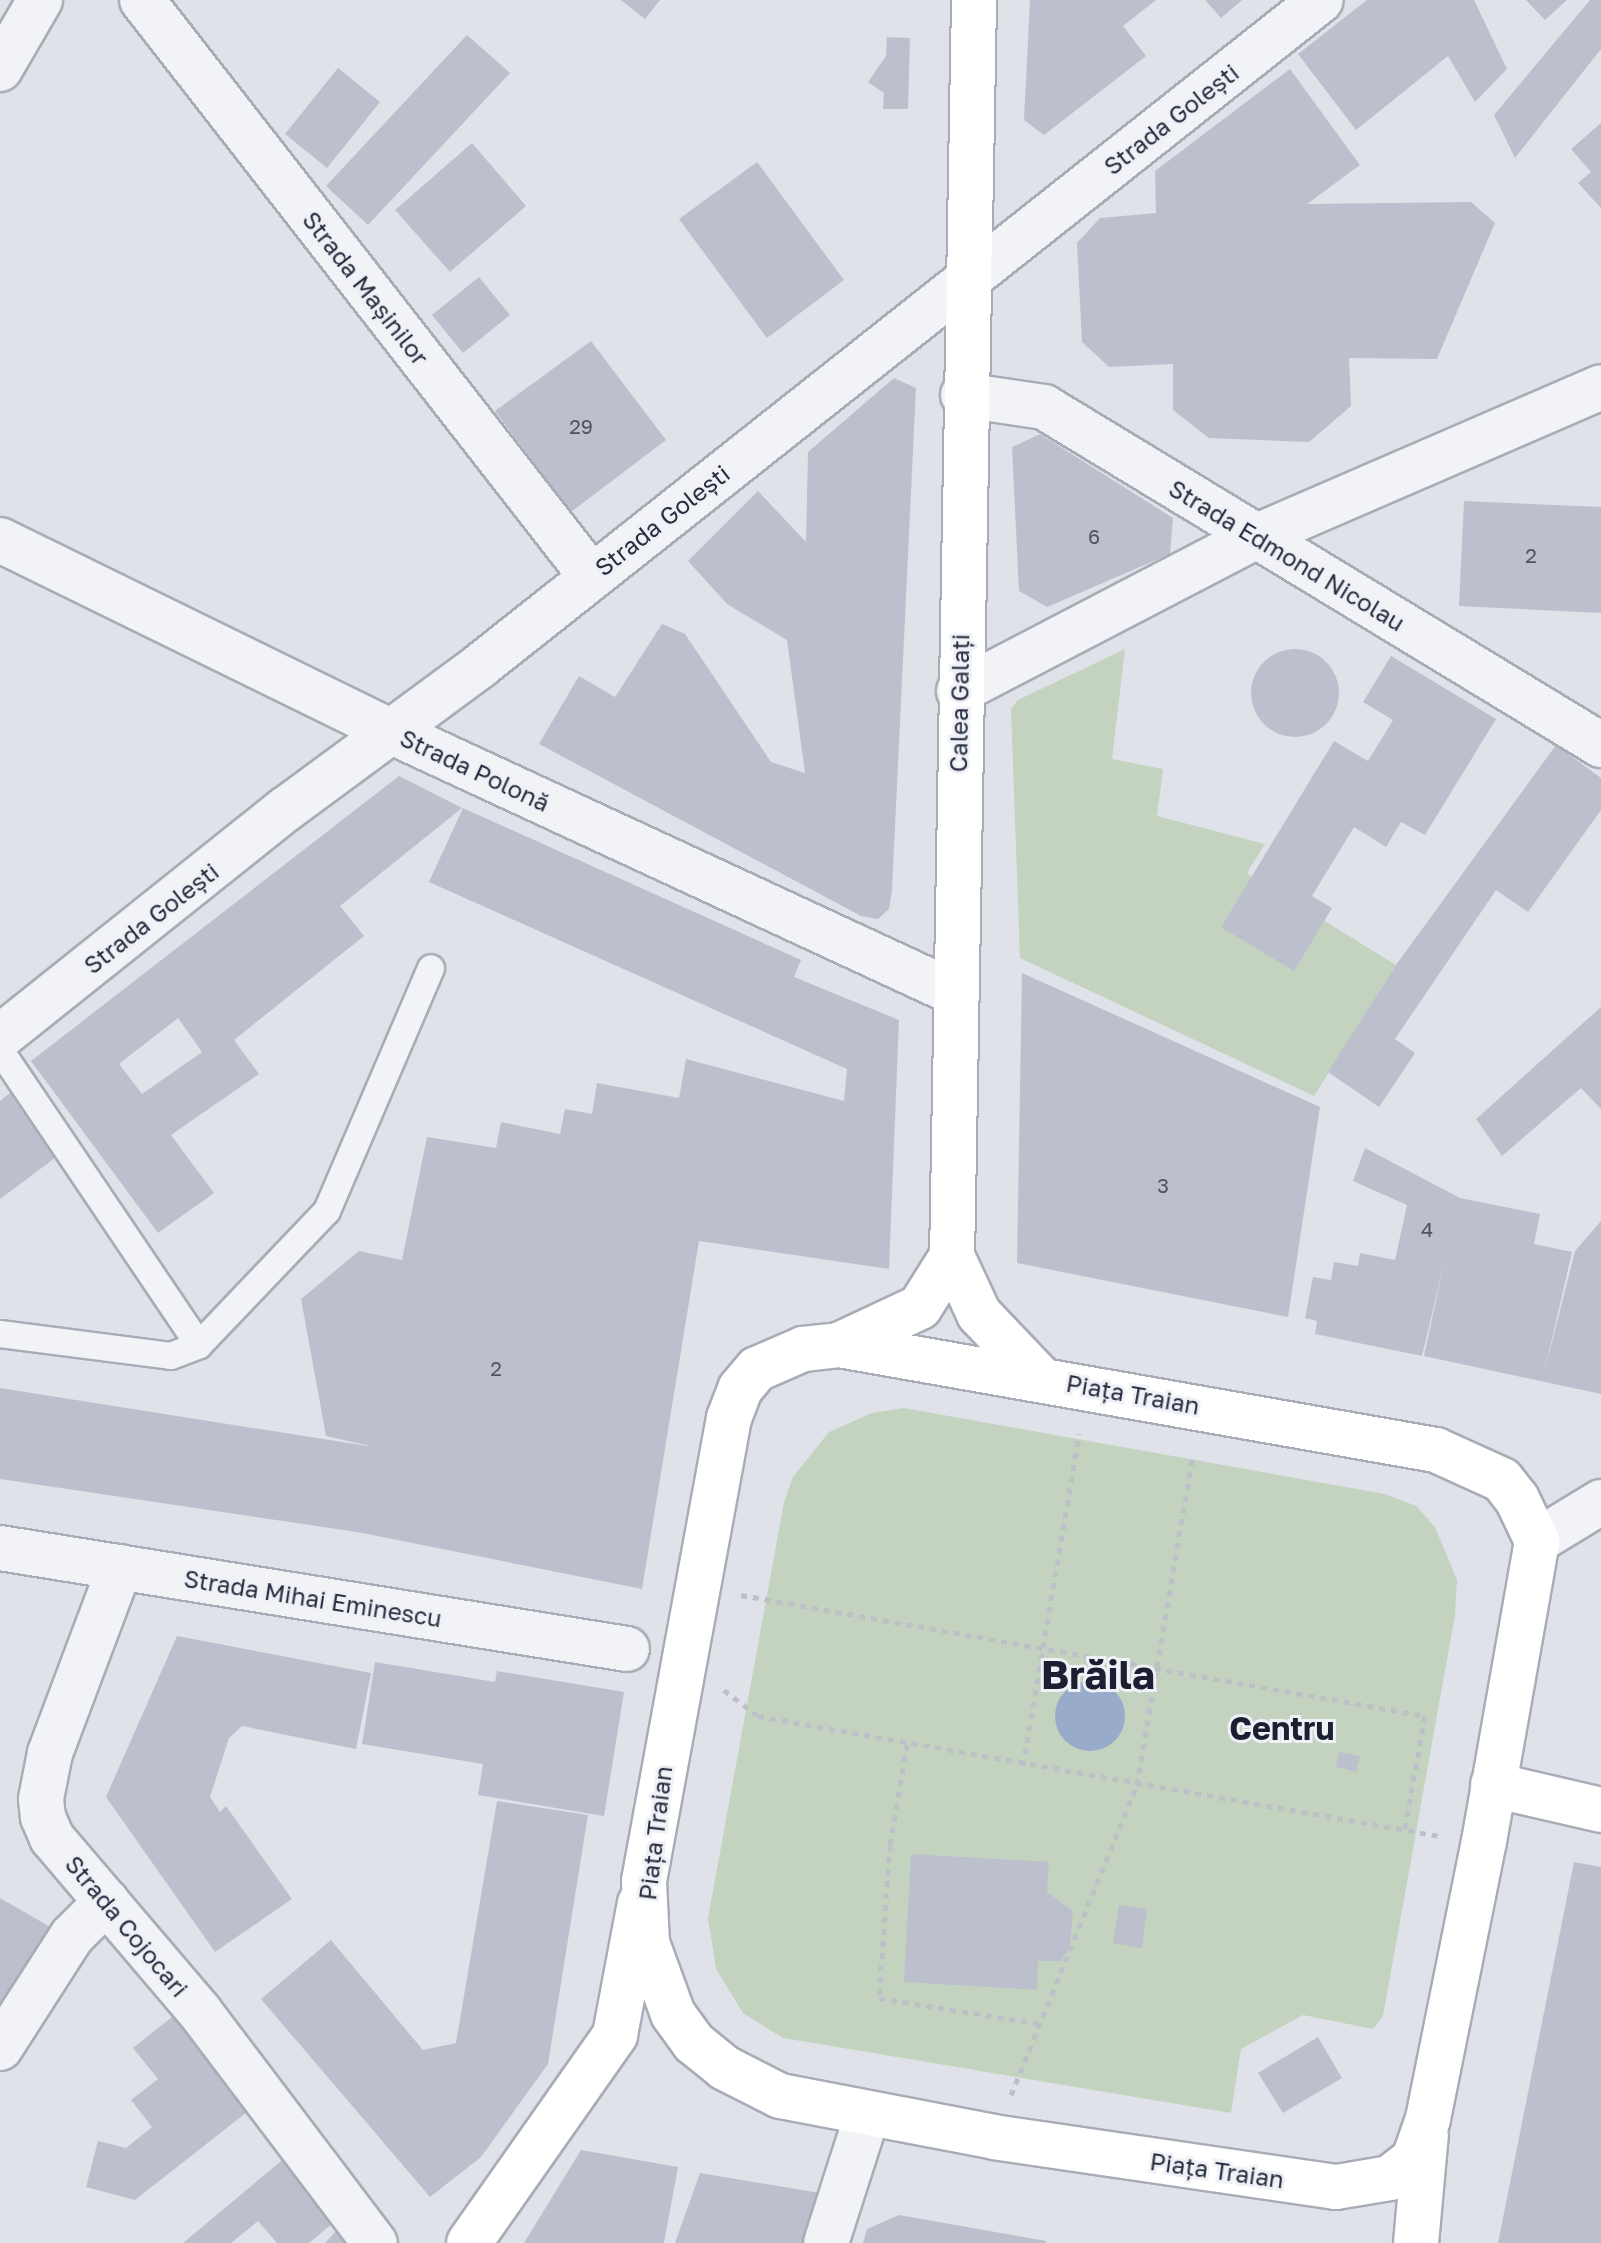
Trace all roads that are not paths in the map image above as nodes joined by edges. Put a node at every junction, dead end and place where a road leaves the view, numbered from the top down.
1 (40, 0) edge
2 (142, 0) edge
3 (974, 0) edge
4 (1321, 0) edge
5 (0, 69) edge
6 (967, 279) junction
7 (1601, 387) edge
8 (963, 395) junction
9 (1255, 537) junction
10 (0, 540) edge
11 (591, 576) junction
12 (959, 691) junction
13 (392, 732) junction
14 (1601, 745) edge
15 (431, 968) dead end
16 (953, 992) junction
17 (0, 1037) edge
18 (0, 1050) edge
19 (952, 1256) junction
20 (0, 1334) edge
21 (199, 1345) junction
22 (839, 1345) junction
23 (1039, 1377) junction
24 (1601, 1502) edge
25 (1537, 1541) junction
26 (0, 1548) edge
27 (120, 1567) junction
28 (627, 1649) dead end
29 (1493, 1785) junction
30 (1601, 1810) edge
31 (644, 1881) junction
32 (107, 1901) junction
33 (0, 2048) edge
34 (867, 2115) junction
35 (1428, 2119) junction
36 (375, 2243) edge
37 (469, 2243) edge
38 (826, 2243) edge
39 (1416, 2243) edge

1 - 5 street
2 - 11 street, Strada Mașinilor
3 - 6 main road, Calea Galați
4 - 6 street, Strada Golești
6 - 8 main road, Calea Galați
6 - 11 street, Strada Golești
7 - 9 street
8 - 9 street, Strada Edmond Nicolau
8 - 12 main road, Calea Galați
9 - 12 street
9 - 14 street, Strada Edmond Nicolau
10 - 13 street, Strada Polonă
11 - 13 street, Strada Golești
12 - 16 main road, Calea Galați
13 - 16 street, Strada Polonă
13 - 17 street, Strada Golești
15 - 21 lane
16 - 19 main road, Calea Galați
18 - 21 lane
19 - 22 main road
19 - 23 main road, Calea Galați
20 - 21 lane
22 - 23 main road, Piața Traian
22 - 31 main road, Piața Traian
23 - 25 main road, Piața Traian
24 - 25 street
25 - 29 main road, Piața Traian
26 - 27 street, Strada Mihai Eminescu
27 - 28 street, Strada Mihai Eminescu
27 - 32 street, Strada Cojocari
29 - 30 main road
29 - 35 main road, Piața Traian
31 - 34 main road, Piața Traian
31 - 37 main road
32 - 33 street
32 - 36 street, Strada Cojocari
34 - 35 main road, Piața Traian
34 - 38 street
35 - 39 main road

